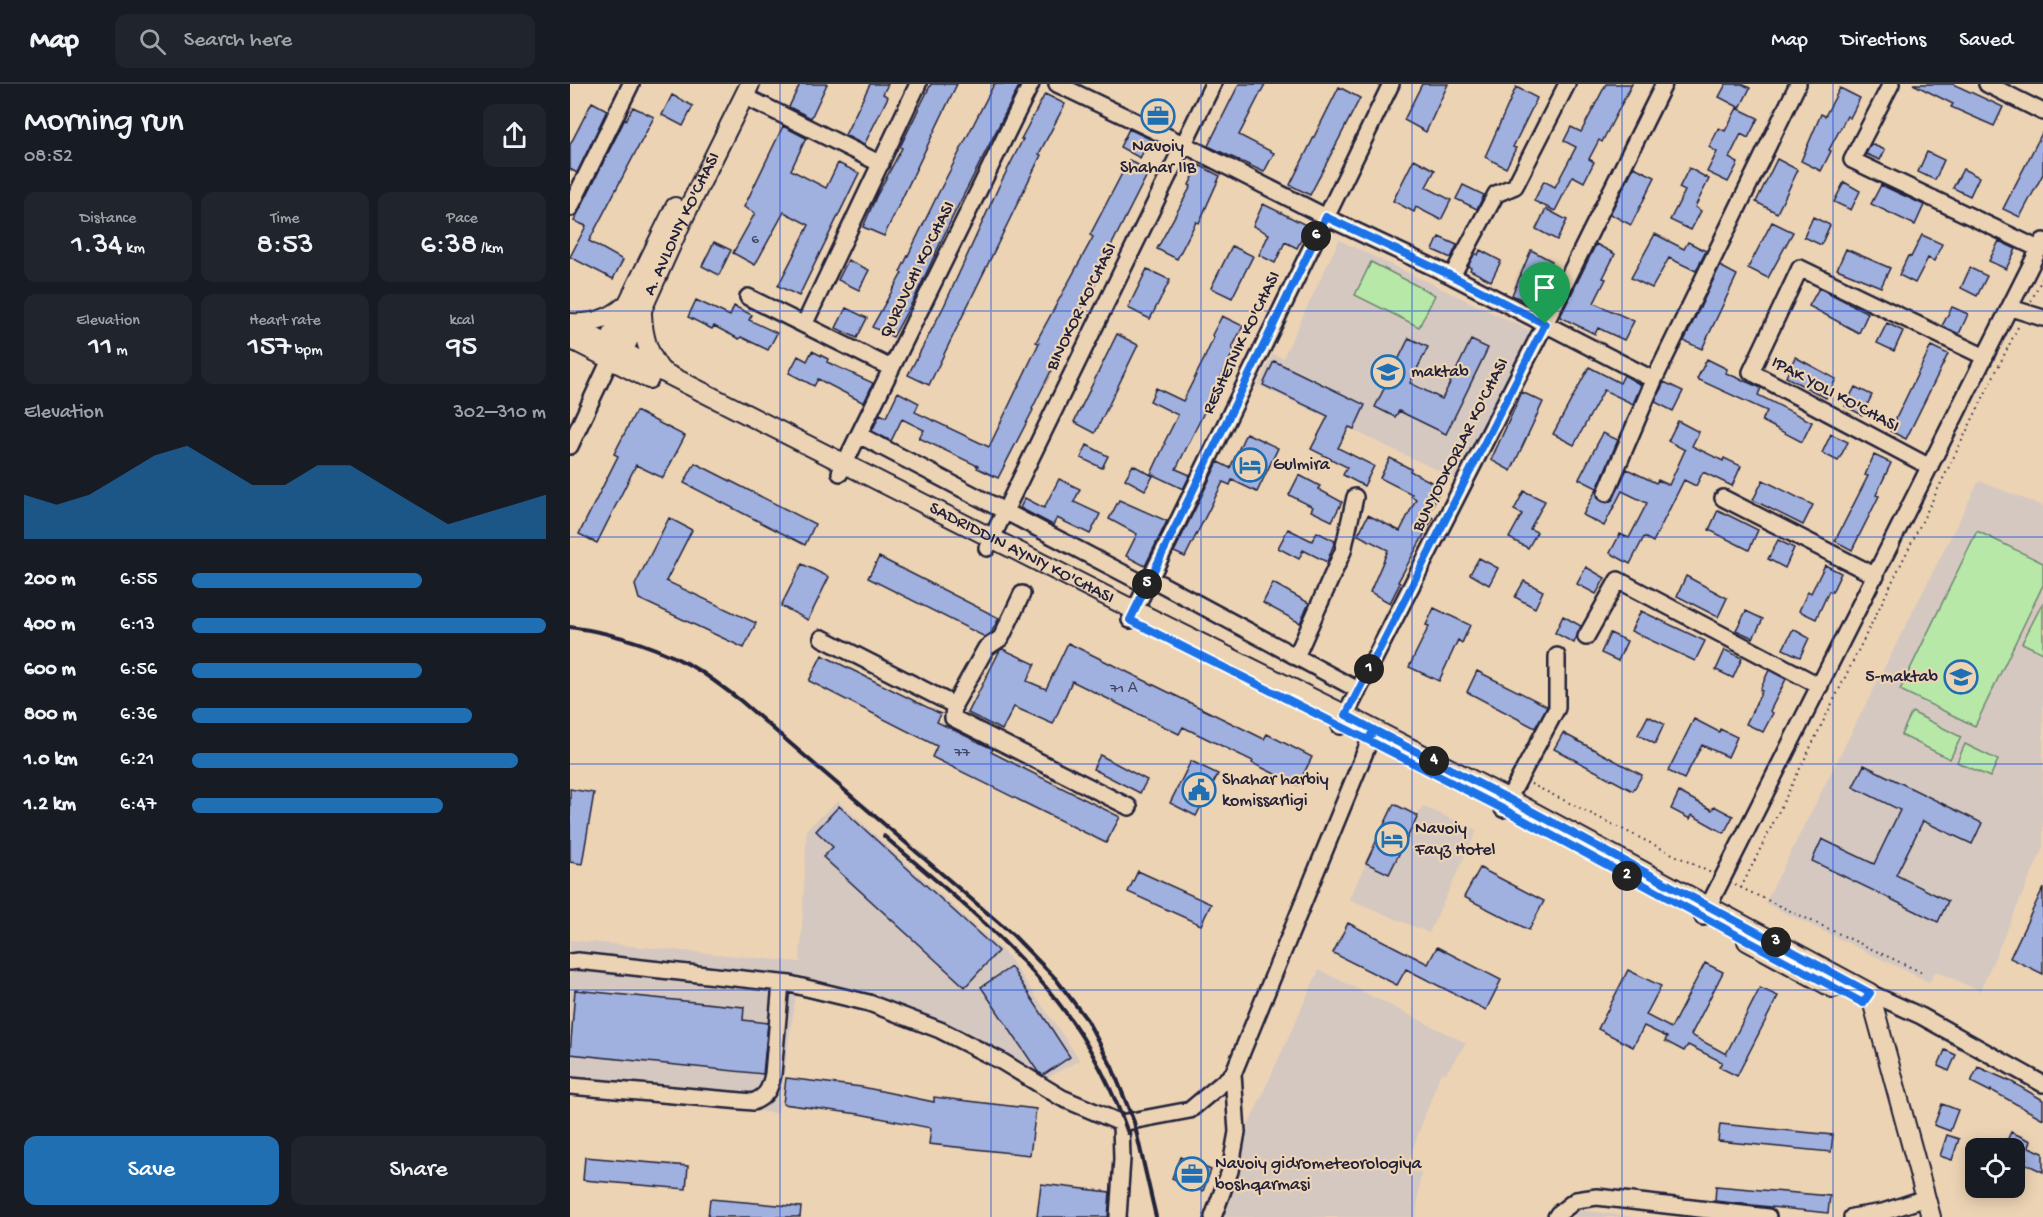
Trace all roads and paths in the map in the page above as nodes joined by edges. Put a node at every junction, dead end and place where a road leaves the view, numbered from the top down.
1 (631, 84) edge
2 (918, 84) edge
3 (1031, 84) edge
4 (1057, 84) edge
5 (1213, 84) edge
6 (1391, 84) edge
7 (1567, 84) edge
8 (1664, 84) edge
9 (1798, 84) edge
10 (1891, 84) edge
11 (1987, 84) edge
12 (743, 88) edge
13 (2043, 112) edge
14 (1183, 144) junction
15 (880, 164) junction
16 (570, 208) edge
17 (1326, 217) junction
18 (2041, 245) edge
19 (1452, 276) junction
20 (2043, 277) edge
21 (748, 297) dead end
22 (635, 308) junction
23 (2018, 311) junction
24 (2043, 318) edge
25 (570, 324) edge
26 (1545, 324) junction
27 (804, 325) junction
28 (570, 339) edge
29 (612, 356) junction
30 (1985, 357) junction
31 (891, 368) junction
32 (663, 373) junction
33 (1654, 380) junction
34 (859, 435) junction
35 (570, 446) edge
36 (1930, 467) junction
37 (842, 468) junction
38 (1606, 493) dead end
39 (1355, 497) dead end
40 (1723, 498) dead end
41 (1005, 511) junction
42 (990, 543) junction
43 (1876, 576) junction
44 (1148, 582) junction
45 (1022, 594) dead end
46 (1132, 615) junction
47 (1586, 637) dead end
48 (822, 638) dead end
49 (1557, 656) dead end
50 (1296, 657) junction
51 (1820, 686) junction
52 (1358, 690) junction
53 (954, 705) junction
54 (1343, 720) junction
55 (1371, 735) junction
56 (1506, 804) junction
57 (1129, 807) dead end
58 (1741, 888) dead end
59 (1706, 911) junction
60 (570, 962) edge
61 (781, 983) junction
62 (1866, 998) junction
63 (1233, 1074) junction
64 (2043, 1084) edge
65 (570, 1086) edge
66 (1121, 1123) junction
67 (1922, 1206) edge
68 (1118, 1217) edge
69 (1213, 1217) edge
70 (1556, 1217) edge
71 (1768, 1217) edge
72 (1852, 1217) edge
73 (1931, 1217) edge

1 - 16 street
2 - 15 street
3 - 31 street, QURUVCHI KO'CHASI
4 - 14 street
5 - 14 street, BINOKOR KO'CHASI
6 - 17 street, RESHETNIK KO'CHASI
7 - 19 street
8 - 26 street, BUNYODKORLAR KO'CHASI
9 - 33 street
10 - 18 street
11 - 13 street
12 - 15 street
12 - 22 main road, A. AVLONIY KO'CHASI
14 - 17 street
14 - 41 street, BINOKOR KO'CHASI
15 - 27 street
17 - 19 street
17 - 44 street, RESHETNIK KO'CHASI
18 - 23 street
19 - 26 street
20 - 23 path
21 - 27 street
22 - 25 main road
22 - 29 main road, A. AVLONIY KO'CHASI
22 - 32 main road
23 - 24 street
23 - 30 street
23 - 58 path
25 - 29 main road, SADRIDDIN AYNIY KO'CHASI
26 - 33 street
26 - 52 street, BUNYODKORLAR KO'CHASI
27 - 31 street
28 - 29 main road, SADRIDDIN AYNIY KO'CHASI
29 - 32 main road, SADRIDDIN AYNIY KO'CHASI
29 - 35 street
29 - 37 main road, SADRIDDIN AYNIY KO'CHASI
30 - 36 street
30 - 36 street, IPAK YOLI KO'CHASI
31 - 34 street, QURUVCHI KO'CHASI
32 - 37 main road, SADRIDDIN AYNIY KO'CHASI
33 - 38 street
34 - 37 street, QURUVCHI KO'CHASI
34 - 41 street
36 - 43 street
37 - 42 main road, SADRIDDIN AYNIY KO'CHASI
39 - 50 street
40 - 43 street
41 - 42 street, BINOKOR KO'CHASI
41 - 44 street
42 - 46 main road, SADRIDDIN AYNIY KO'CHASI
43 - 51 street
44 - 46 street, RESHETNIK KO'CHASI
44 - 50 street
45 - 53 street
46 - 54 main road, SADRIDDIN AYNIY KO'CHASI
47 - 51 street
48 - 53 street
49 - 56 street
50 - 52 street
51 - 59 street
52 - 54 street, BUNYODKORLAR KO'CHASI
53 - 57 street
54 - 55 main road, SADRIDDIN AYNIY KO'CHASI
55 - 56 main road, SADRIDDIN AYNIY KO'CHASI
55 - 63 street
56 - 59 main road, SADRIDDIN AYNIY KO'CHASI
59 - 62 main road, SADRIDDIN AYNIY KO'CHASI
60 - 61 street
61 - 65 street
61 - 66 street
62 - 64 street
62 - 67 main road
63 - 66 street
63 - 69 street
66 - 68 street
67 - 72 street
67 - 73 main road
70 - 71 street

